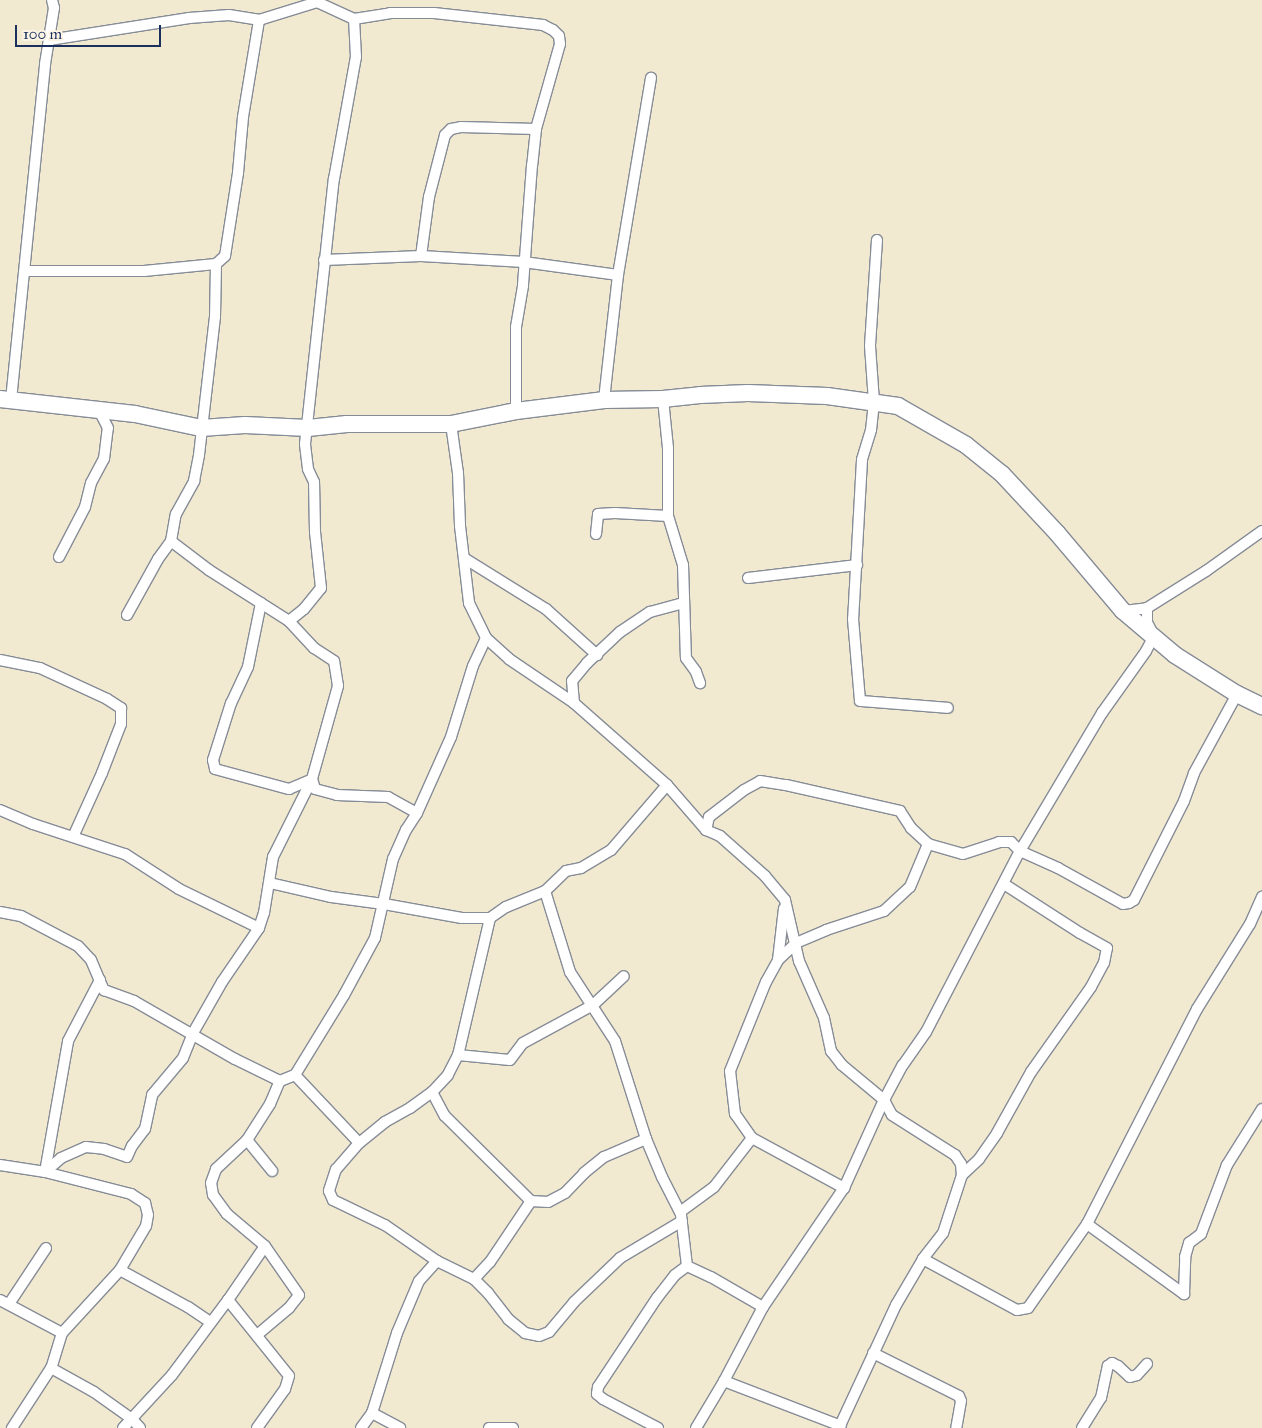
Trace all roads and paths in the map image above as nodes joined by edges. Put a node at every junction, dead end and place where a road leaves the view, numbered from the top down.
1 (52, 0) edge
2 (316, 1) edge
3 (354, 19) junction
4 (259, 20) junction
5 (49, 40) junction
6 (651, 78) dead end
7 (536, 129) junction
8 (877, 240) dead end
9 (421, 256) junction
10 (324, 260) junction
11 (524, 262) junction
12 (216, 264) junction
13 (25, 271) junction
14 (618, 275) junction
15 (6, 399) edge
16 (663, 399) junction
17 (604, 400) junction
18 (874, 402) junction
19 (516, 411) junction
20 (100, 412) junction
21 (451, 424) junction
22 (201, 428) junction
23 (308, 428) junction
24 (668, 516) junction
25 (1262, 532) edge
26 (596, 534) dead end
27 (171, 542) junction
28 (59, 557) dead end
29 (464, 558) junction
30 (857, 565) junction
31 (748, 578) dead end
32 (261, 603) junction
33 (684, 603) junction
34 (1148, 608) junction
35 (1122, 611) junction
36 (127, 615) dead end
37 (289, 621) junction
38 (1154, 636) junction
39 (486, 638) junction
40 (597, 655) junction
41 (0, 660) edge
42 (700, 683) dead end
43 (1237, 694) junction
44 (574, 703) junction
45 (1262, 706) edge
46 (948, 708) dead end
47 (312, 779) junction
48 (667, 785) junction
49 (0, 810) edge
50 (417, 813) junction
51 (706, 830) junction
52 (73, 837) junction
53 (928, 844) junction
54 (1020, 851) junction
55 (270, 883) junction
56 (1004, 884) junction
57 (545, 891) junction
58 (1262, 897) edge
59 (785, 900) junction
60 (384, 904) junction
61 (0, 912) edge
62 (490, 918) junction
63 (259, 928) junction
64 (796, 943) junction
65 (778, 960) junction
66 (624, 976) dead end
67 (100, 980) junction
68 (592, 1004) junction
69 (193, 1033) junction
70 (458, 1055) junction
71 (295, 1076) junction
72 (280, 1081) junction
73 (432, 1092) junction
74 (884, 1100) junction
75 (1262, 1110) edge
76 (752, 1138) junction
77 (646, 1139) junction
78 (247, 1140) junction
79 (359, 1143) junction
80 (0, 1165) edge
81 (272, 1171) dead end
82 (45, 1172) junction
83 (962, 1176) junction
84 (844, 1188) junction
85 (531, 1201) junction
86 (681, 1216) junction
87 (1087, 1224) junction
88 (265, 1246) junction
89 (46, 1248) dead end
90 (923, 1259) junction
91 (437, 1261) junction
92 (687, 1266) junction
93 (120, 1270) junction
94 (474, 1279) junction
95 (228, 1300) junction
96 (4, 1302) edge
97 (763, 1307) junction
98 (210, 1322) junction
99 (62, 1333) junction
100 (257, 1335) junction
101 (873, 1353) junction
102 (1147, 1364) dead end
103 (51, 1368) junction
104 (724, 1381) junction
105 (372, 1413) junction
106 (132, 1419) junction
107 (840, 1427) edge
108 (12, 1428) edge
109 (123, 1428) edge
110 (140, 1428) edge
111 (257, 1428) edge
112 (362, 1428) edge
113 (400, 1428) edge
114 (490, 1428) edge
115 (513, 1428) edge
116 (658, 1428) edge
117 (696, 1428) edge
118 (956, 1428) edge
119 (1082, 1428) edge

1 - 5 street
2 - 3 street
2 - 4 street
3 - 7 street
3 - 10 street
4 - 5 street
4 - 12 street
5 - 13 street
6 - 14 street
7 - 9 street
7 - 11 street
8 - 18 street
9 - 10 street
9 - 11 street
10 - 23 street
11 - 14 street
11 - 19 street
12 - 13 street
12 - 22 street
13 - 15 street
14 - 17 street
15 - 20 main road
16 - 17 main road
16 - 18 main road
16 - 24 street
17 - 19 main road
18 - 30 street
18 - 35 main road
19 - 21 main road
20 - 22 main road
20 - 28 street
21 - 23 main road
21 - 29 street
22 - 23 main road
22 - 27 street
23 - 37 street
24 - 26 street
24 - 33 street
25 - 34 street
27 - 32 street
27 - 36 street
29 - 39 street
29 - 40 street
30 - 31 street
30 - 46 street
32 - 37 street
32 - 47 street
33 - 40 street
33 - 42 street
34 - 35 street
34 - 38 street
35 - 38 main road
37 - 47 street
38 - 43 main road
38 - 54 street
39 - 44 street
39 - 50 street
40 - 44 street
41 - 52 street
43 - 45 main road
43 - 54 street
44 - 48 street
47 - 50 street
47 - 55 street
48 - 51 street
48 - 57 street
49 - 52 street
50 - 60 street
51 - 53 street
51 - 59 street
52 - 63 street
53 - 54 street
53 - 64 street
54 - 56 street
55 - 60 street
55 - 63 street
56 - 74 street
56 - 83 street
57 - 62 street
57 - 68 street
58 - 87 street
59 - 64 street
59 - 65 street
60 - 62 street
60 - 71 street
61 - 67 street
62 - 70 street
63 - 69 street
64 - 65 street
64 - 74 street
65 - 76 street
66 - 68 street
67 - 69 street
67 - 82 street
68 - 70 street
68 - 77 street
69 - 72 street
69 - 82 street
70 - 73 street
71 - 72 street
71 - 79 street
72 - 78 street
73 - 79 street
73 - 85 street
74 - 83 street
74 - 84 street
75 - 87 street
76 - 84 street
76 - 86 street
77 - 85 street
77 - 86 street
78 - 81 street
78 - 88 street
79 - 91 street
80 - 82 street
82 - 93 street
83 - 90 street
84 - 97 street
85 - 94 street
86 - 92 street
86 - 94 street
87 - 90 street
88 - 95 street
88 - 100 street
89 - 96 street
90 - 101 street
91 - 94 street
91 - 105 street
92 - 97 street
92 - 116 street
93 - 98 street
93 - 99 street
95 - 98 street
95 - 100 street
96 - 99 street
97 - 104 street
98 - 106 street
99 - 103 street
100 - 111 street
101 - 107 street
101 - 118 street
102 - 119 street
103 - 106 street
103 - 108 street
104 - 107 street
104 - 117 street
105 - 112 street
105 - 113 street
106 - 109 street
106 - 110 street
114 - 115 street

